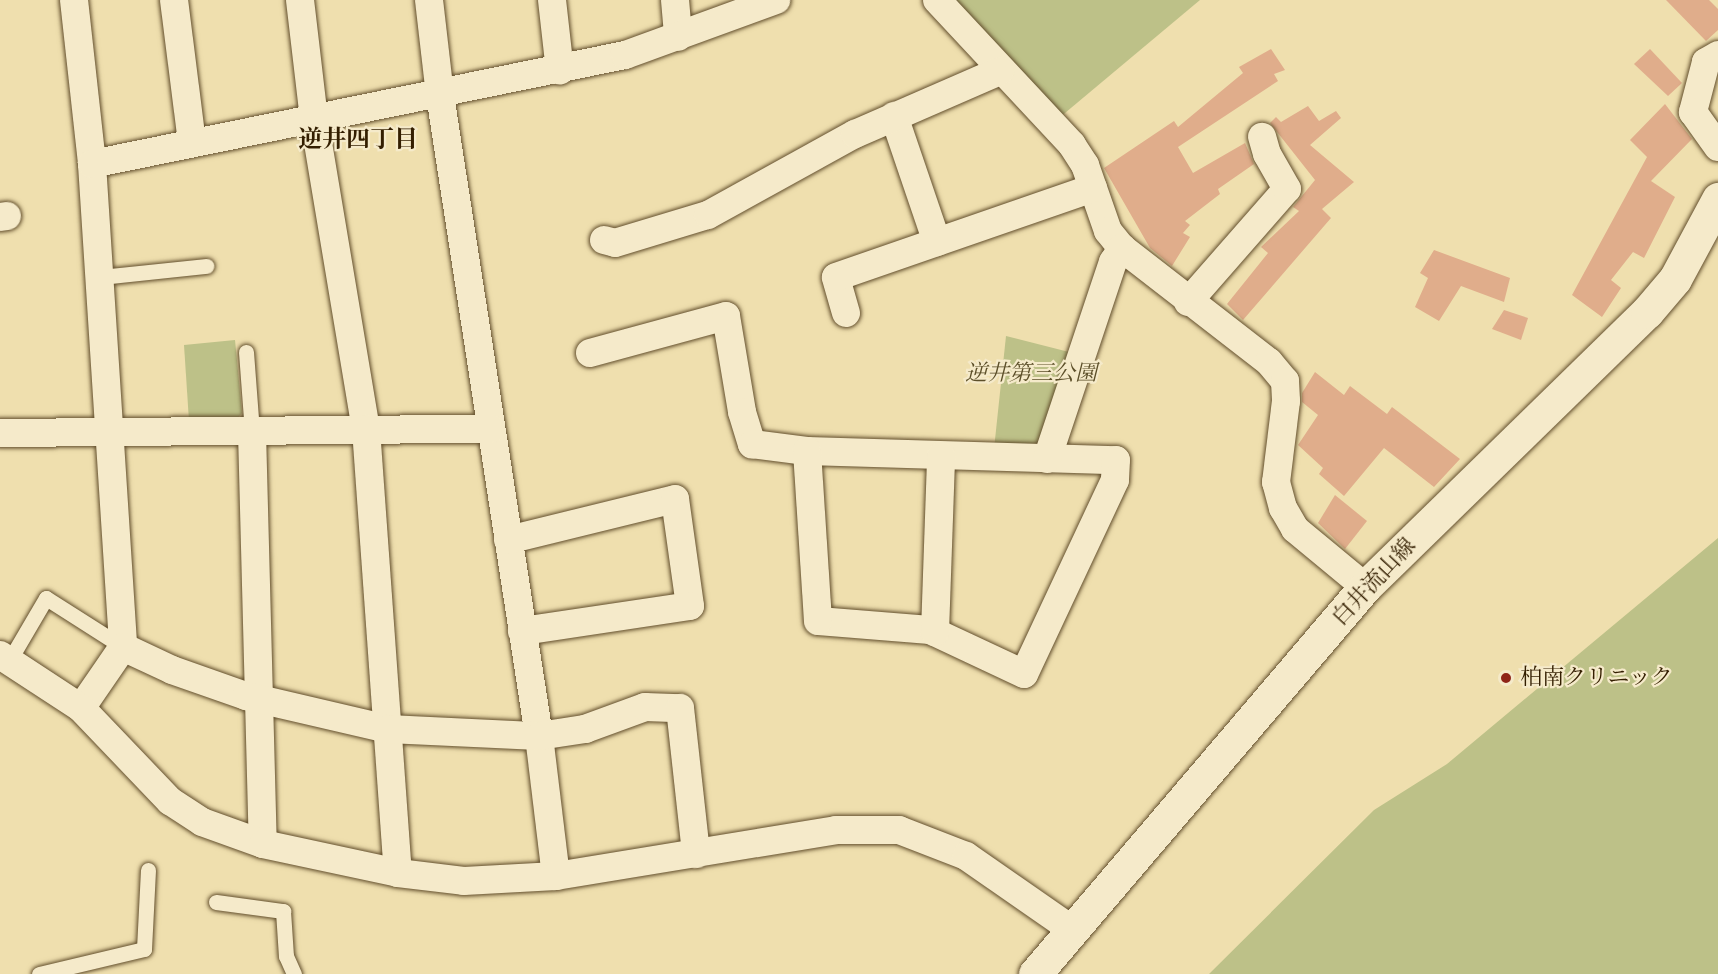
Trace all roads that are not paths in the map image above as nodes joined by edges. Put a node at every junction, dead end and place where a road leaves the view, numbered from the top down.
1 (74, 0) edge
2 (174, 0) edge
3 (300, 0) edge
4 (429, 0) edge
5 (552, 0) edge
6 (675, 0) edge
7 (776, 0) edge
8 (937, 0) edge
9 (678, 37) junction
10 (1718, 55) edge
11 (560, 70) junction
12 (1000, 71) junction
13 (440, 95) junction
14 (894, 116) junction
15 (314, 119) junction
16 (1262, 137) dead end
17 (192, 143) junction
18 (1718, 147) edge
19 (92, 164) junction
20 (1093, 188) junction
21 (1718, 199) edge
22 (604, 240) dead end
23 (938, 242) junction
24 (1122, 248) junction
25 (206, 266) dead end
26 (101, 277) junction
27 (1188, 302) junction
28 (846, 313) dead end
29 (246, 352) dead end
30 (590, 353) dead end
31 (366, 429) junction
32 (491, 429) junction
33 (112, 431) junction
34 (252, 432) junction
35 (0, 433) edge
36 (807, 451) junction
37 (941, 456) junction
38 (1047, 459) junction
39 (508, 540) junction
40 (1365, 586) junction
41 (522, 631) junction
42 (935, 632) junction
43 (123, 647) junction
44 (5, 658) edge
45 (262, 700) junction
46 (81, 708) junction
47 (388, 729) junction
48 (539, 736) junction
49 (263, 844) junction
50 (696, 854) junction
51 (148, 870) dead end
52 (398, 873) junction
53 (556, 876) junction
54 (216, 902) dead end
55 (1071, 929) junction
56 (39, 974) edge
57 (294, 974) edge
58 (1035, 974) edge

1 - 19 street
2 - 17 street
3 - 15 street
4 - 13 street
5 - 11 street
6 - 9 street
7 - 9 street
8 - 12 street
9 - 11 street
10 - 18 street
11 - 13 street
12 - 14 street
12 - 20 street
13 - 15 street
13 - 32 street
14 - 22 street
14 - 23 street
15 - 17 street
15 - 31 street
16 - 27 street
17 - 19 street
19 - 26 street
20 - 23 street
20 - 24 street
21 - 40 main road, 白井流山線
23 - 28 street
24 - 27 street
24 - 38 street
25 - 26 lane
26 - 33 street
27 - 40 street
29 - 34 lane
30 - 36 street
31 - 32 street
31 - 34 street
31 - 47 street
32 - 39 street
33 - 34 street
33 - 35 street
33 - 43 street
34 - 45 street
36 - 37 street
36 - 42 street
37 - 38 street
37 - 42 street
38 - 42 street
39 - 41 street
39 - 41 street
40 - 55 main road, 白井流山線
41 - 48 street
43 - 44 lane
43 - 45 street
43 - 46 street
44 - 46 street
45 - 47 street
45 - 49 street
46 - 49 street
47 - 48 street
47 - 52 street
48 - 50 street
48 - 53 street
49 - 52 street
50 - 53 street
50 - 55 street
51 - 56 lane
52 - 53 street
54 - 57 lane
55 - 58 main road, 白井流山線

